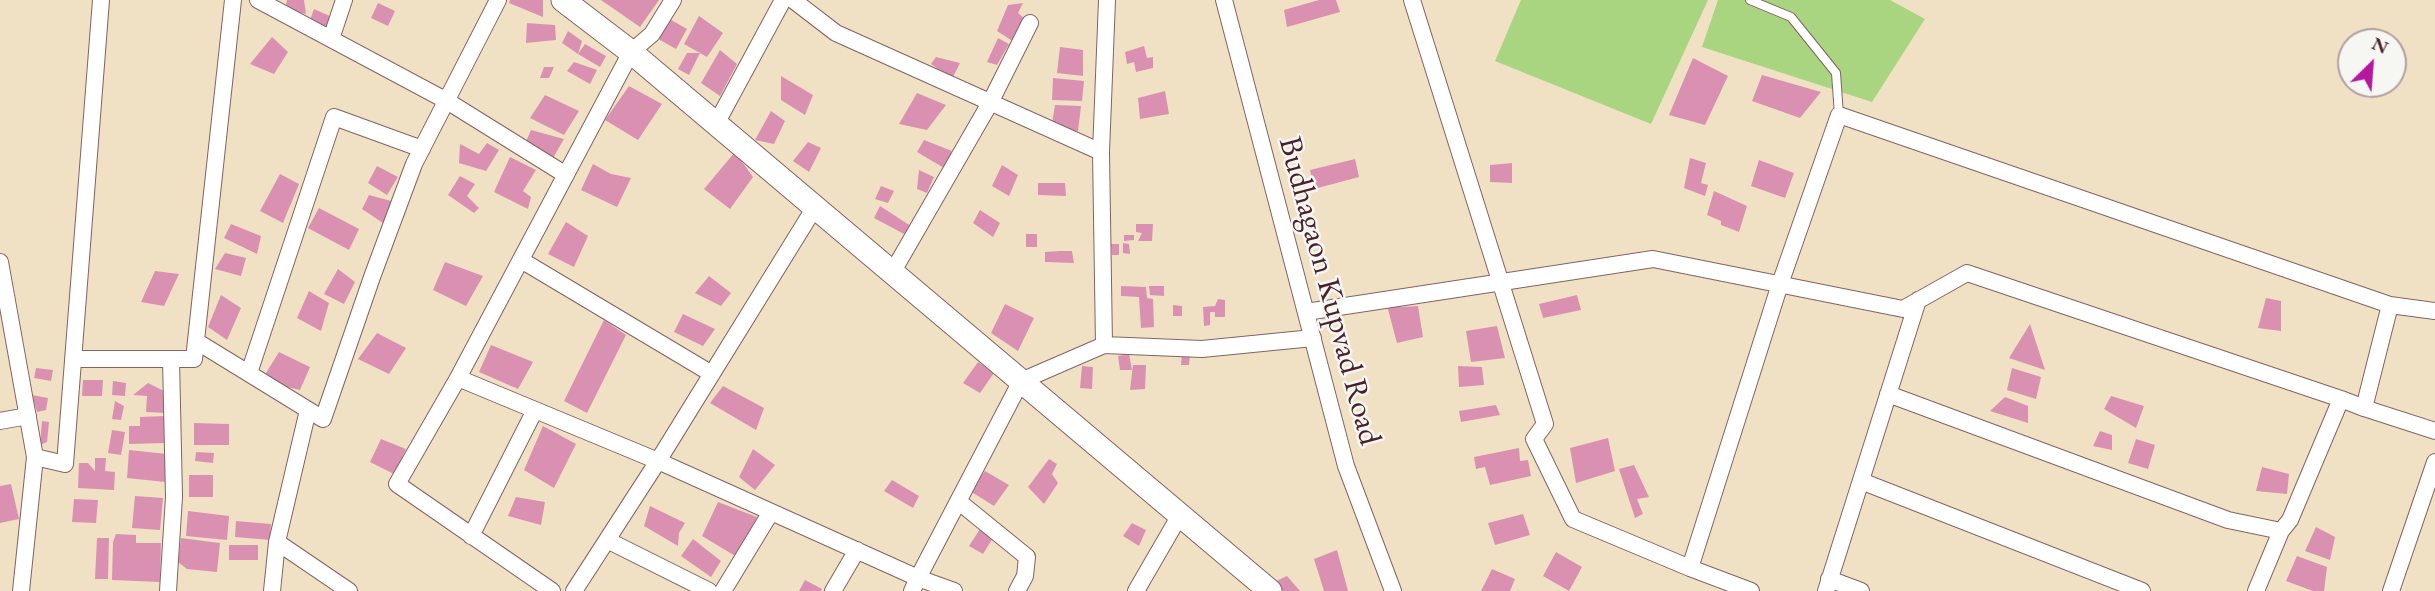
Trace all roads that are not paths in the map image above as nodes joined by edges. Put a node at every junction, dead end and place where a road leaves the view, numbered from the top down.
1 (101, 0) edge
2 (233, 0) edge
3 (258, 0) edge
4 (344, 0) edge
5 (498, 0) edge
6 (563, 0) edge
7 (673, 0) edge
8 (783, 0) edge
9 (793, 0) edge
10 (1107, 0) edge
11 (1224, 0) edge
12 (1412, 0) edge
13 (1750, 0) edge
14 (1030, 23) dead end
15 (331, 39) junction
16 (631, 52) junction
17 (447, 101) junction
18 (990, 103) junction
19 (1839, 115) junction
20 (716, 124) junction
21 (422, 149) junction
22 (1101, 152) junction
23 (566, 175) junction
24 (815, 207) junction
25 (521, 260) junction
26 (0, 262) edge
27 (892, 273) junction
28 (1501, 282) junction
29 (1780, 284) junction
30 (1918, 300) junction
31 (2390, 305) junction
32 (2435, 311) edge
33 (1306, 312) junction
34 (1313, 338) junction
35 (196, 341) junction
36 (1104, 345) junction
37 (73, 359) junction
38 (171, 359) junction
39 (249, 373) junction
40 (712, 374) junction
41 (458, 378) junction
42 (1021, 381) junction
43 (1888, 394) junction
44 (2341, 399) junction
45 (2364, 408) junction
46 (308, 410) junction
47 (535, 410) junction
48 (28, 416) junction
49 (0, 421) edge
50 (2435, 431) edge
51 (35, 457) junction
52 (659, 461) junction
53 (2435, 462) edge
54 (1861, 481) junction
55 (958, 501) junction
56 (771, 512) junction
57 (1180, 515) junction
58 (2281, 531) junction
59 (471, 536) junction
60 (607, 540) junction
61 (277, 542) junction
62 (857, 550) junction
63 (1690, 568) junction
64 (915, 584) edge
65 (1828, 585) edge
66 (21, 591) edge
67 (168, 591) edge
68 (272, 591) edge
69 (349, 591) edge
70 (552, 591) edge
71 (574, 591) edge
72 (709, 591) edge
73 (723, 591) edge
74 (833, 591) edge
75 (954, 591) edge
76 (1017, 591) edge
77 (1136, 591) edge
78 (1270, 591) edge
79 (1393, 591) edge
80 (1751, 591) edge
81 (1861, 591) edge
82 (2142, 591) edge
83 (2256, 591) edge
84 (2391, 591) edge

1 - 37 street
2 - 35 street
3 - 15 street
4 - 15 street
5 - 17 street
6 - 16 street
7 - 16 street
8 - 20 street
9 - 18 street
10 - 22 street
11 - 33 street, Budhagaon Kupvad Road
12 - 28 street
13 - 19 lane
14 - 18 street
15 - 17 street
16 - 20 street
16 - 23 street
17 - 21 street
17 - 23 street
18 - 22 street
18 - 27 street
19 - 29 street
19 - 31 street
20 - 24 street
21 - 39 street
21 - 46 street
22 - 36 street
23 - 25 street
24 - 27 street
24 - 40 street
25 - 40 street
25 - 41 street
26 - 48 street
27 - 42 street
28 - 29 street
28 - 33 street
28 - 63 street
29 - 30 street
29 - 63 street
30 - 43 street
30 - 44 street
31 - 32 street
31 - 45 street
33 - 34 street, Budhagaon Kupvad Road
34 - 36 street
34 - 79 street, Budhagaon Kupvad Road
35 - 38 street
35 - 39 street
36 - 42 street
37 - 38 street
37 - 51 street
38 - 67 street
39 - 46 street
40 - 52 street
41 - 47 street
41 - 59 street
42 - 55 street
42 - 57 street
43 - 54 street
43 - 58 street
44 - 45 street
44 - 58 street
45 - 50 street
46 - 61 street
47 - 52 street
47 - 59 street
48 - 49 street
48 - 51 street
51 - 66 street
52 - 56 street
52 - 60 street
53 - 84 street
54 - 65 street
54 - 82 street
55 - 64 street
55 - 76 street
56 - 62 street
56 - 73 street
57 - 77 street
57 - 78 street
58 - 83 street
59 - 70 street
60 - 71 street
60 - 72 street
61 - 68 street
61 - 69 street
62 - 64 street
62 - 74 street
63 - 80 street
64 - 75 street
65 - 81 street

